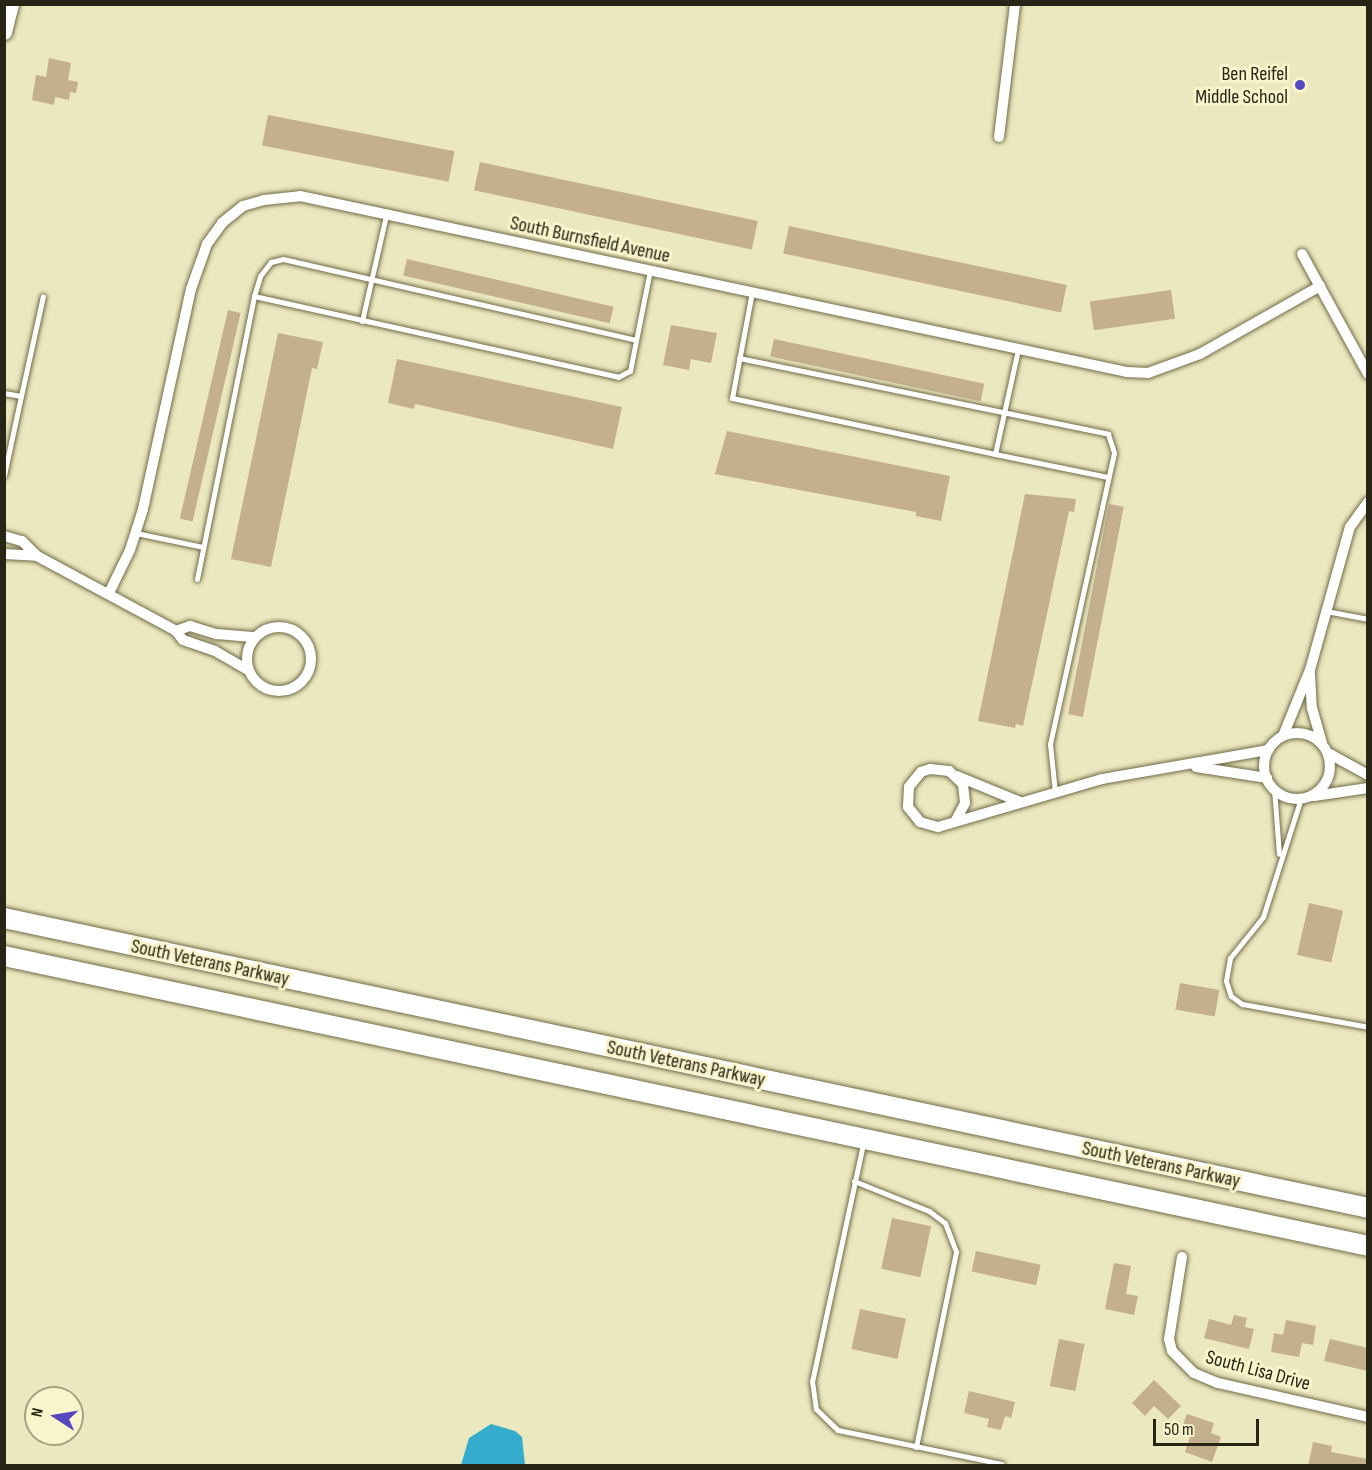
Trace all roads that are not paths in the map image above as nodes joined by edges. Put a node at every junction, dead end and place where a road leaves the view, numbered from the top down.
1 (11, 4) edge
2 (1015, 4) edge
3 (4, 32) edge
4 (999, 137) dead end
5 (386, 215) junction
6 (1302, 254) dead end
7 (650, 270) junction
8 (371, 278) junction
9 (1320, 286) junction
10 (752, 292) junction
11 (43, 296) dead end
12 (254, 297) junction
13 (362, 321) junction
14 (636, 340) junction
15 (1018, 349) junction
16 (739, 357) junction
17 (1368, 374) edge
18 (4, 393) edge
19 (21, 396) junction
20 (1005, 413) junction
21 (995, 454) junction
22 (4, 475) edge
23 (1108, 477) junction
24 (1368, 502) edge
25 (136, 533) junction
26 (4, 536) edge
27 (203, 547) junction
28 (4, 554) edge
29 (37, 556) junction
30 (197, 579) dead end
31 (109, 593) junction
32 (1326, 611) junction
33 (1368, 619) edge
34 (177, 631) junction
35 (255, 637) junction
36 (1310, 670) junction
37 (249, 671) junction
38 (1283, 736) junction
39 (1325, 748) junction
40 (1268, 750) junction
41 (1190, 765) junction
42 (1368, 775) edge
43 (957, 776) junction
44 (1267, 778) junction
45 (1368, 788) edge
46 (1274, 789) junction
47 (1055, 792) junction
48 (1304, 798) junction
49 (1020, 802) junction
50 (956, 820) junction
51 (1279, 856) junction
52 (4, 918) edge
53 (4, 956) edge
54 (1368, 1027) edge
55 (865, 1139) junction
56 (854, 1181) junction
57 (1368, 1208) edge
58 (1368, 1245) edge
59 (1182, 1257) dead end
60 (1368, 1417) edge
61 (916, 1447) junction
62 (1002, 1464) dead end

1 - 3 street
2 - 4 street
5 - 7 street, South Burnsfield Avenue
5 - 8 lane
5 - 25 street, South Burnsfield Avenue
6 - 9 street
7 - 10 street, South Burnsfield Avenue
7 - 14 lane
8 - 12 lane
8 - 13 lane
8 - 14 lane
9 - 15 street, South Burnsfield Avenue
9 - 17 street
10 - 15 street, South Burnsfield Avenue
10 - 16 lane
11 - 19 lane
12 - 13 lane
12 - 27 lane
13 - 14 lane
15 - 20 lane
16 - 20 lane
16 - 21 lane
18 - 19 lane
19 - 22 lane
20 - 21 lane
20 - 23 lane
21 - 23 lane
23 - 47 lane
24 - 32 street
25 - 27 lane
25 - 31 street, South Burnsfield Avenue
26 - 29 street
27 - 30 lane
28 - 29 street
29 - 31 street
31 - 34 street
32 - 33 lane
32 - 36 street
34 - 35 street
34 - 37 street
35 - 37 street
35 - 37 street
36 - 38 street
36 - 39 street
38 - 39 street
38 - 40 street
39 - 42 street
39 - 48 street
40 - 41 street
40 - 44 street
41 - 44 street
41 - 47 street
43 - 49 street
43 - 50 street
43 - 50 street
44 - 46 street
45 - 48 street
46 - 48 street
46 - 51 lane
47 - 49 street
48 - 51 lane
49 - 50 street
51 - 54 lane
52 - 57 highway, South Veterans Parkway
53 - 55 highway, South Veterans Parkway
55 - 56 lane
55 - 58 highway, South Veterans Parkway
56 - 61 lane
56 - 61 lane
59 - 60 street, South Lisa Drive
61 - 62 lane

